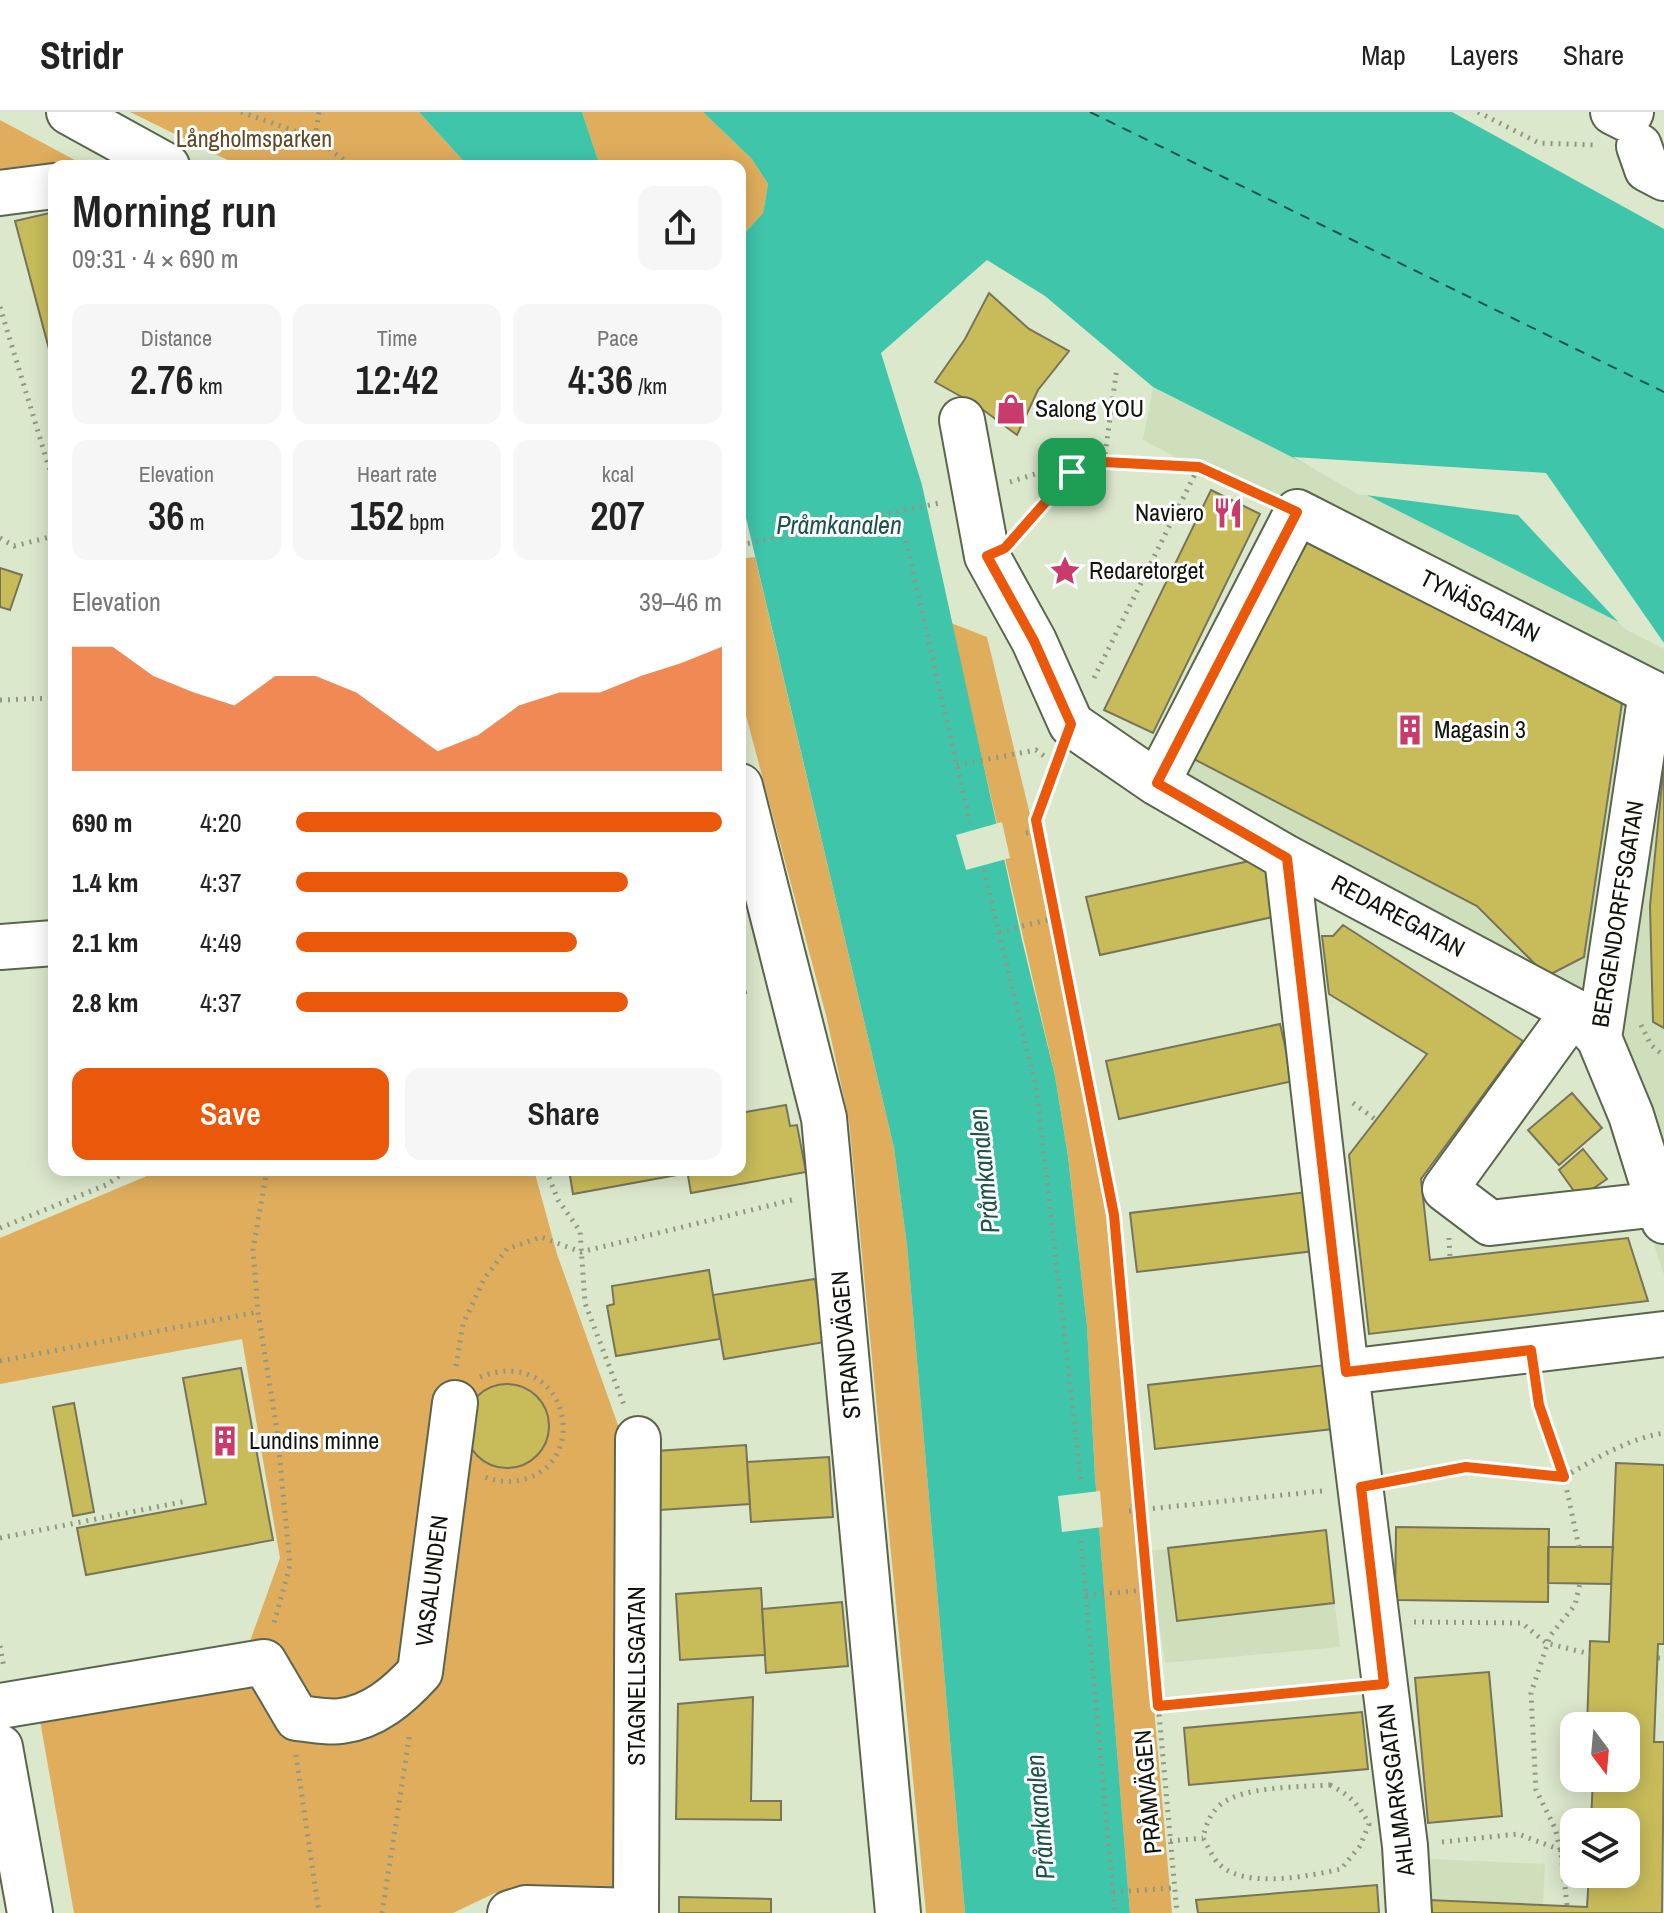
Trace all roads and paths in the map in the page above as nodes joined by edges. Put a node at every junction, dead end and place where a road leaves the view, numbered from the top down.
1 (69, 112) edge
2 (241, 112) edge
3 (319, 112) edge
4 (1478, 112) edge
5 (1635, 134) edge
6 (315, 138) junction
7 (144, 160) edge
8 (344, 160) edge
9 (48, 187) edge
10 (0, 193) edge
11 (0, 307) edge
12 (1117, 367) dead end
13 (962, 420) dead end
14 (1104, 462) junction
15 (48, 464) edge
16 (1198, 468) junction
17 (1072, 472) junction
18 (960, 497) junction
19 (1297, 512) junction
20 (0, 538) edge
21 (48, 538) edge
22 (906, 541) dead end
23 (746, 544) edge
24 (987, 556) junction
25 (1658, 695) edge
26 (48, 698) edge
27 (0, 700) edge
28 (1071, 724) junction
29 (1056, 764) junction
30 (957, 765) junction
31 (1157, 783) junction
32 (746, 810) edge
33 (970, 823) dead end
34 (1038, 831) junction
35 (1026, 833) dead end
36 (1287, 858) junction
37 (984, 870) dead end
38 (1055, 918) junction
39 (999, 932) junction
40 (48, 943) edge
41 (0, 947) edge
42 (1586, 1024) junction
43 (119, 1176) edge
44 (266, 1176) edge
45 (548, 1176) edge
46 (831, 1191) junction
47 (1662, 1213) edge
48 (0, 1228) edge
49 (581, 1252) junction
50 (258, 1312) junction
51 (1664, 1334) edge
52 (1531, 1350) junction
53 (0, 1361) edge
54 (1346, 1372) junction
55 (453, 1420) junction
56 (1664, 1433) edge
57 (638, 1439) joint
58 (1564, 1477) junction
59 (1081, 1481) dead end
60 (1361, 1487) junction
61 (187, 1501) dead end
62 (1139, 1510) junction
63 (1129, 1511) dead end
64 (0, 1538) edge
65 (1081, 1541) dead end
66 (1579, 1547) dead end
67 (1580, 1583) dead end
68 (1147, 1590) junction
69 (1086, 1595) junction
70 (1377, 1621) junction
71 (1546, 1643) junction
72 (1590, 1654) dead end
73 (264, 1662) junction
74 (420, 1672) junction
75 (1384, 1684) junction
76 (0, 1706) edge
77 (1158, 1706) junction
78 (297, 1718) junction
79 (0, 1747) edge
80 (1203, 1838) junction
81 (1170, 1841) junction
82 (1405, 1846) junction
83 (1560, 1849) edge
84 (1560, 1853) edge
85 (1174, 1888) junction
86 (1565, 1888) edge
87 (1113, 1892) junction
88 (1567, 1905) dead end
89 (636, 1912) edge
90 (30, 1913) edge
91 (319, 1913) edge
92 (382, 1913) edge
93 (510, 1913) edge
94 (898, 1913) edge
95 (1115, 1913) edge
96 (1177, 1913) edge
97 (1409, 1913) edge

1 - 7 street
2 - 6 path
3 - 6 path
4 - 5 path
6 - 8 path
9 - 10 street
11 - 15 path
12 - 14 path
13 - 18 street
14 - 16 path
14 - 17 path
16 - 19 path
16 - 28 path, PRÅMVÄGEN
17 - 18 path
17 - 24 path
18 - 23 path
18 - 24 street
19 - 25 street, TYNÄSGATAN
19 - 31 street
20 - 21 path
22 - 30 path
24 - 28 street
25 - 42 street, BERGENDORFFSGATAN
26 - 27 path
28 - 29 path, PRÅMVÄGEN
28 - 31 street, REDAREGATAN
29 - 30 path
29 - 34 path, PRÅMVÄGEN
30 - 33 path
31 - 36 street, REDAREGATAN
32 - 46 street, STRANDVÄGEN
34 - 35 path
34 - 38 path, PRÅMVÄGEN
36 - 42 street, REDAREGATAN
36 - 54 street, AHLMARKSGATAN
37 - 39 path
38 - 39 path
38 - 62 path, PRÅMVÄGEN
39 - 59 path
40 - 41 street
42 - 47 street, BERGENDORFFSGATAN
42 - 47 street
43 - 48 path
44 - 50 path
45 - 49 path
46 - 49 path
46 - 94 street, STRANDVÄGEN
49 - 55 path
49 - 57 path
50 - 53 path
50 - 73 path
51 - 52 street
52 - 54 street
52 - 58 path
54 - 60 street, AHLMARKSGATAN
55 - 55 path
55 - 74 street, VASALUNDEN
56 - 58 path
57 - 89 street, STAGNELLSGATAN
58 - 60 path
58 - 66 path
60 - 62 path
60 - 70 street, AHLMARKSGATAN
61 - 64 path
62 - 63 path
62 - 68 path, PRÅMVÄGEN
65 - 69 path
67 - 71 path
68 - 69 path
68 - 77 path, PRÅMVÄGEN
69 - 87 path
70 - 71 path
70 - 75 street, AHLMARKSGATAN
71 - 72 path
71 - 83 path
73 - 76 street
73 - 78 street
74 - 78 street, VASALUNDEN
74 - 92 path
75 - 77 path
75 - 82 street, AHLMARKSGATAN
77 - 81 path, PRÅMVÄGEN
78 - 91 path
79 - 90 street
80 - 80 path
80 - 81 path
81 - 85 path, PRÅMVÄGEN
82 - 84 path
82 - 97 street, AHLMARKSGATAN
85 - 87 path
85 - 96 path, PRÅMVÄGEN
86 - 88 path
87 - 95 path
89 - 93 street

